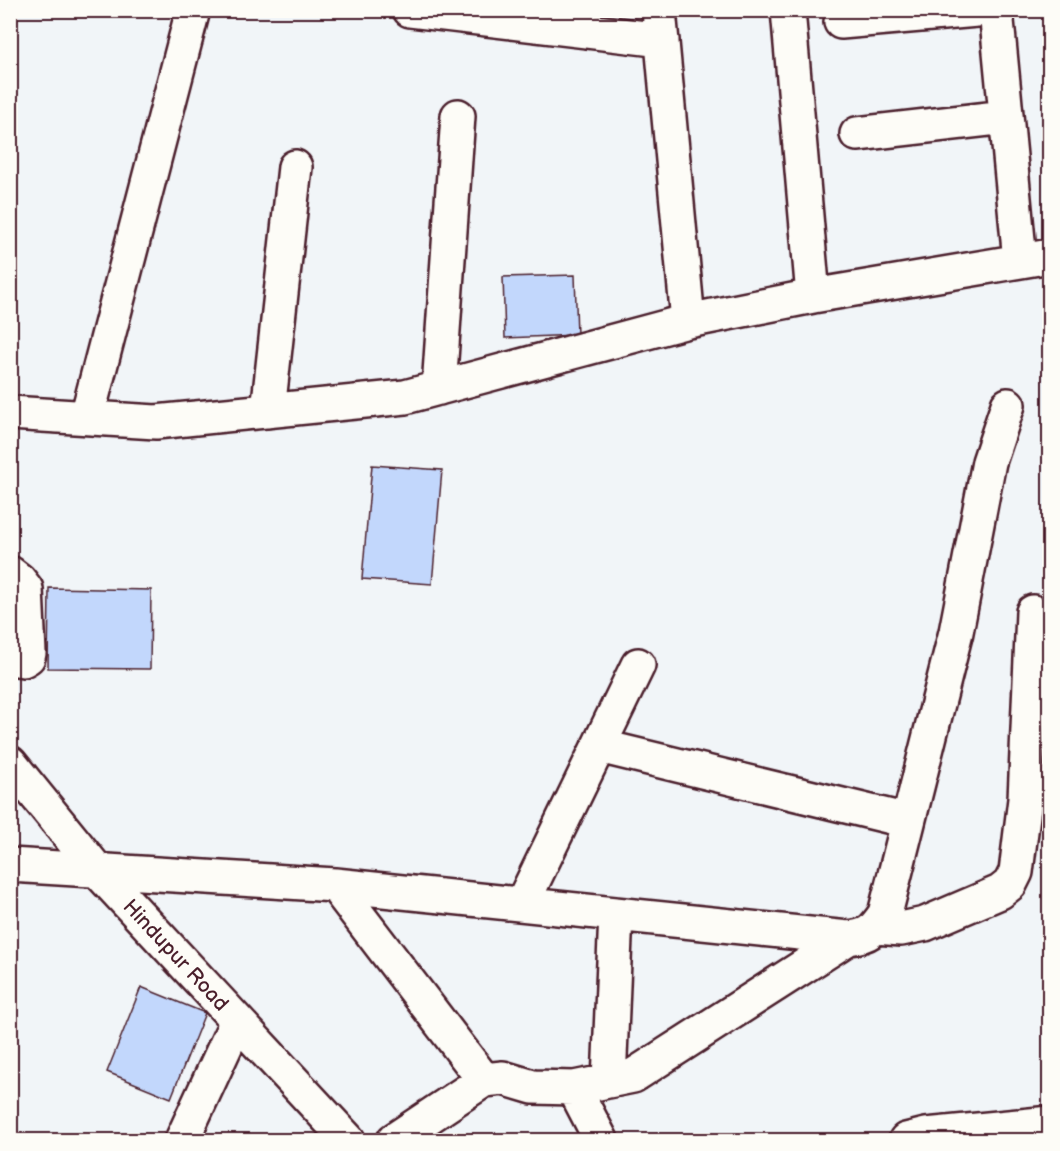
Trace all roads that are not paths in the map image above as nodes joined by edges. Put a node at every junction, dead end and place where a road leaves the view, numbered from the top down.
1 (193, 10) edge
2 (410, 10) edge
3 (788, 10) edge
4 (977, 10) edge
5 (996, 10) edge
6 (841, 22) dead end
7 (661, 25) edge
8 (458, 116) dead end
9 (1006, 117) junction
10 (857, 134) dead end
11 (295, 167) dead end
12 (1035, 259) edge
13 (813, 296) junction
14 (688, 321) junction
15 (440, 388) junction
16 (1008, 405) dead end
17 (268, 411) junction
18 (10, 413) edge
19 (87, 417) junction
20 (10, 573) edge
21 (1033, 612) dead end
22 (10, 650) edge
23 (639, 665) dead end
24 (599, 746) junction
25 (10, 763) edge
26 (908, 821) junction
27 (10, 866) edge
28 (97, 870) junction
29 (335, 885) junction
30 (522, 904) junction
31 (616, 914) junction
32 (862, 932) junction
33 (237, 1021) junction
34 (484, 1080) junction
35 (609, 1081) junction
36 (574, 1088) junction
37 (1050, 1123) edge
38 (183, 1140) edge
39 (348, 1140) edge
40 (394, 1140) edge
41 (602, 1140) edge
42 (906, 1140) edge

1 - 19 street
2 - 7 street
3 - 13 street
4 - 6 street
5 - 9 street
7 - 14 street
8 - 15 street
9 - 10 street
9 - 12 street
11 - 17 street
12 - 13 street
13 - 14 street
14 - 15 street
15 - 17 street
16 - 26 street
17 - 19 street
18 - 19 street
20 - 22 street
21 - 32 street
23 - 24 street
24 - 26 street
24 - 30 street
25 - 28 street, Hindupur Road
26 - 32 street
27 - 28 street
28 - 29 street
28 - 33 street, Hindupur Road
29 - 30 street
29 - 34 street
30 - 31 street
31 - 32 street
31 - 35 street
32 - 35 street
33 - 38 street
33 - 39 street, Hindupur Road
34 - 36 street
34 - 40 street
35 - 36 street
36 - 41 street
37 - 42 street

